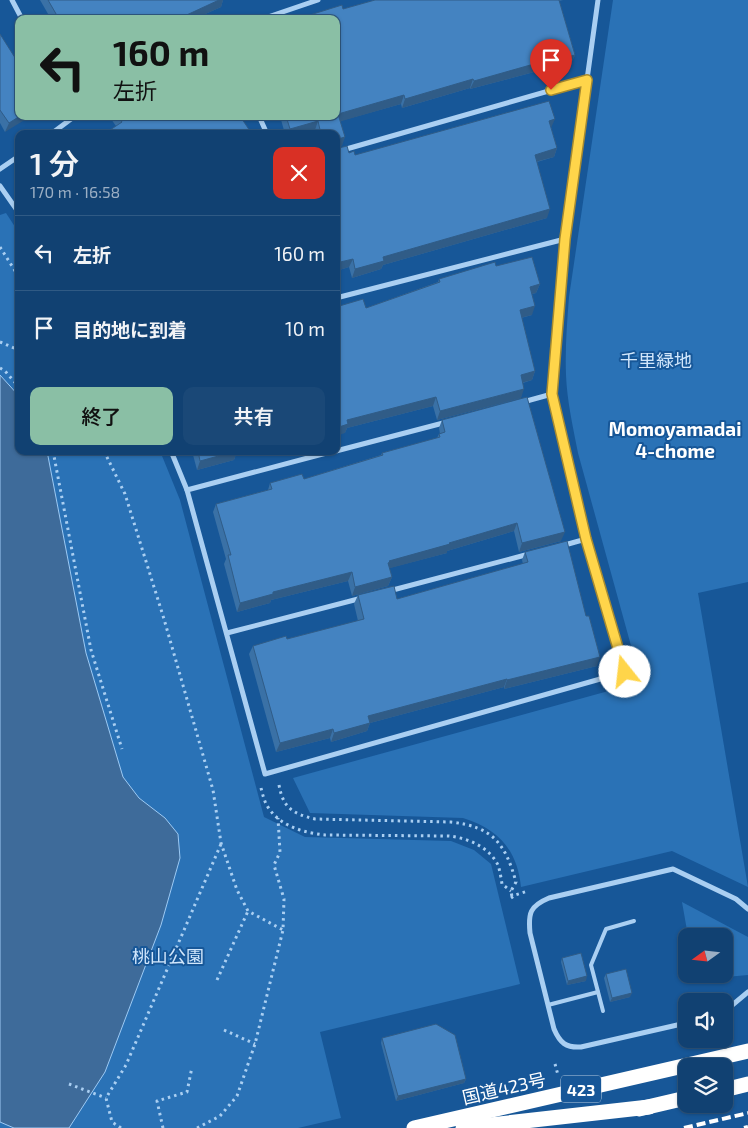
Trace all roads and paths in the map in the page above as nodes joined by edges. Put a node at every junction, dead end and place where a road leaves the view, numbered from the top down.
1 (12, 0) edge
2 (318, 0) edge
3 (598, 0) edge
4 (20, 15) edge
5 (274, 15) edge
6 (587, 80) junction
7 (69, 120) edge
8 (56, 130) edge
9 (340, 151) edge
10 (15, 159) edge
11 (0, 170) edge
12 (0, 186) edge
13 (15, 207) edge
14 (565, 239) junction
15 (0, 247) edge
16 (15, 271) edge
17 (340, 297) edge
18 (0, 342) edge
19 (15, 348) edge
20 (0, 368) edge
21 (15, 383) edge
22 (552, 394) junction
23 (514, 404) edge
24 (449, 421) edge
25 (340, 450) edge
26 (54, 455) edge
27 (106, 455) edge
28 (173, 455) edge
29 (320, 455) edge
30 (187, 490) junction
31 (586, 539) junction
32 (558, 547) edge
33 (539, 552) edge
34 (378, 594) edge
35 (369, 596) edge
36 (227, 633) junction
37 (122, 750) dead end
38 (265, 774) junction
39 (268, 782) junction
40 (278, 818) junction
41 (221, 844) junction
42 (511, 891) junction
43 (512, 897) dead end
44 (748, 909) edge
45 (248, 911) junction
46 (634, 921) dead end
47 (283, 930) junction
48 (217, 980) dead end
49 (598, 992) junction
50 (748, 992) edge
51 (733, 1004) edge
52 (548, 1006) junction
53 (603, 1011) dead end
54 (678, 1025) edge
55 (224, 1030) dead end
56 (255, 1044) junction
57 (748, 1051) edge
58 (555, 1064) dead end
59 (192, 1067) dead end
60 (558, 1076) dead end
61 (69, 1084) dead end
62 (748, 1084) edge
63 (733, 1088) edge
64 (106, 1098) junction
65 (678, 1100) edge
66 (649, 1107) junction
67 (120, 1128) edge
68 (163, 1128) edge
69 (197, 1128) edge
70 (414, 1128) edge
71 (463, 1128) edge
72 (560, 1128) edge

1 - 4 street
2 - 5 street
3 - 6 street
6 - 9 street
6 - 14 street
7 - 8 street
10 - 11 street
12 - 13 street
14 - 17 street
14 - 22 street
15 - 16 path
18 - 19 path
20 - 21 path
22 - 23 street
22 - 31 street
24 - 25 street
26 - 37 path
27 - 41 path
28 - 30 street
29 - 30 street
30 - 36 street
31 - 32 street
31 - 38 street
33 - 34 street
35 - 36 street
36 - 38 street
38 - 39 path
39 - 40 path
39 - 42 path
40 - 42 path
40 - 47 path
41 - 45 path
41 - 64 path
42 - 43 path
44 - 52 street
45 - 47 path
45 - 48 path
46 - 49 lane
47 - 56 path
49 - 52 lane
49 - 53 lane
50 - 51 street
52 - 54 street
55 - 56 path
56 - 69 path
57 - 70 highway, 国道423号 / 423
58 - 60 path
59 - 68 path
61 - 64 path
62 - 63 highway
64 - 67 path
65 - 66 highway, 423
66 - 71 highway
66 - 72 highway, 423

